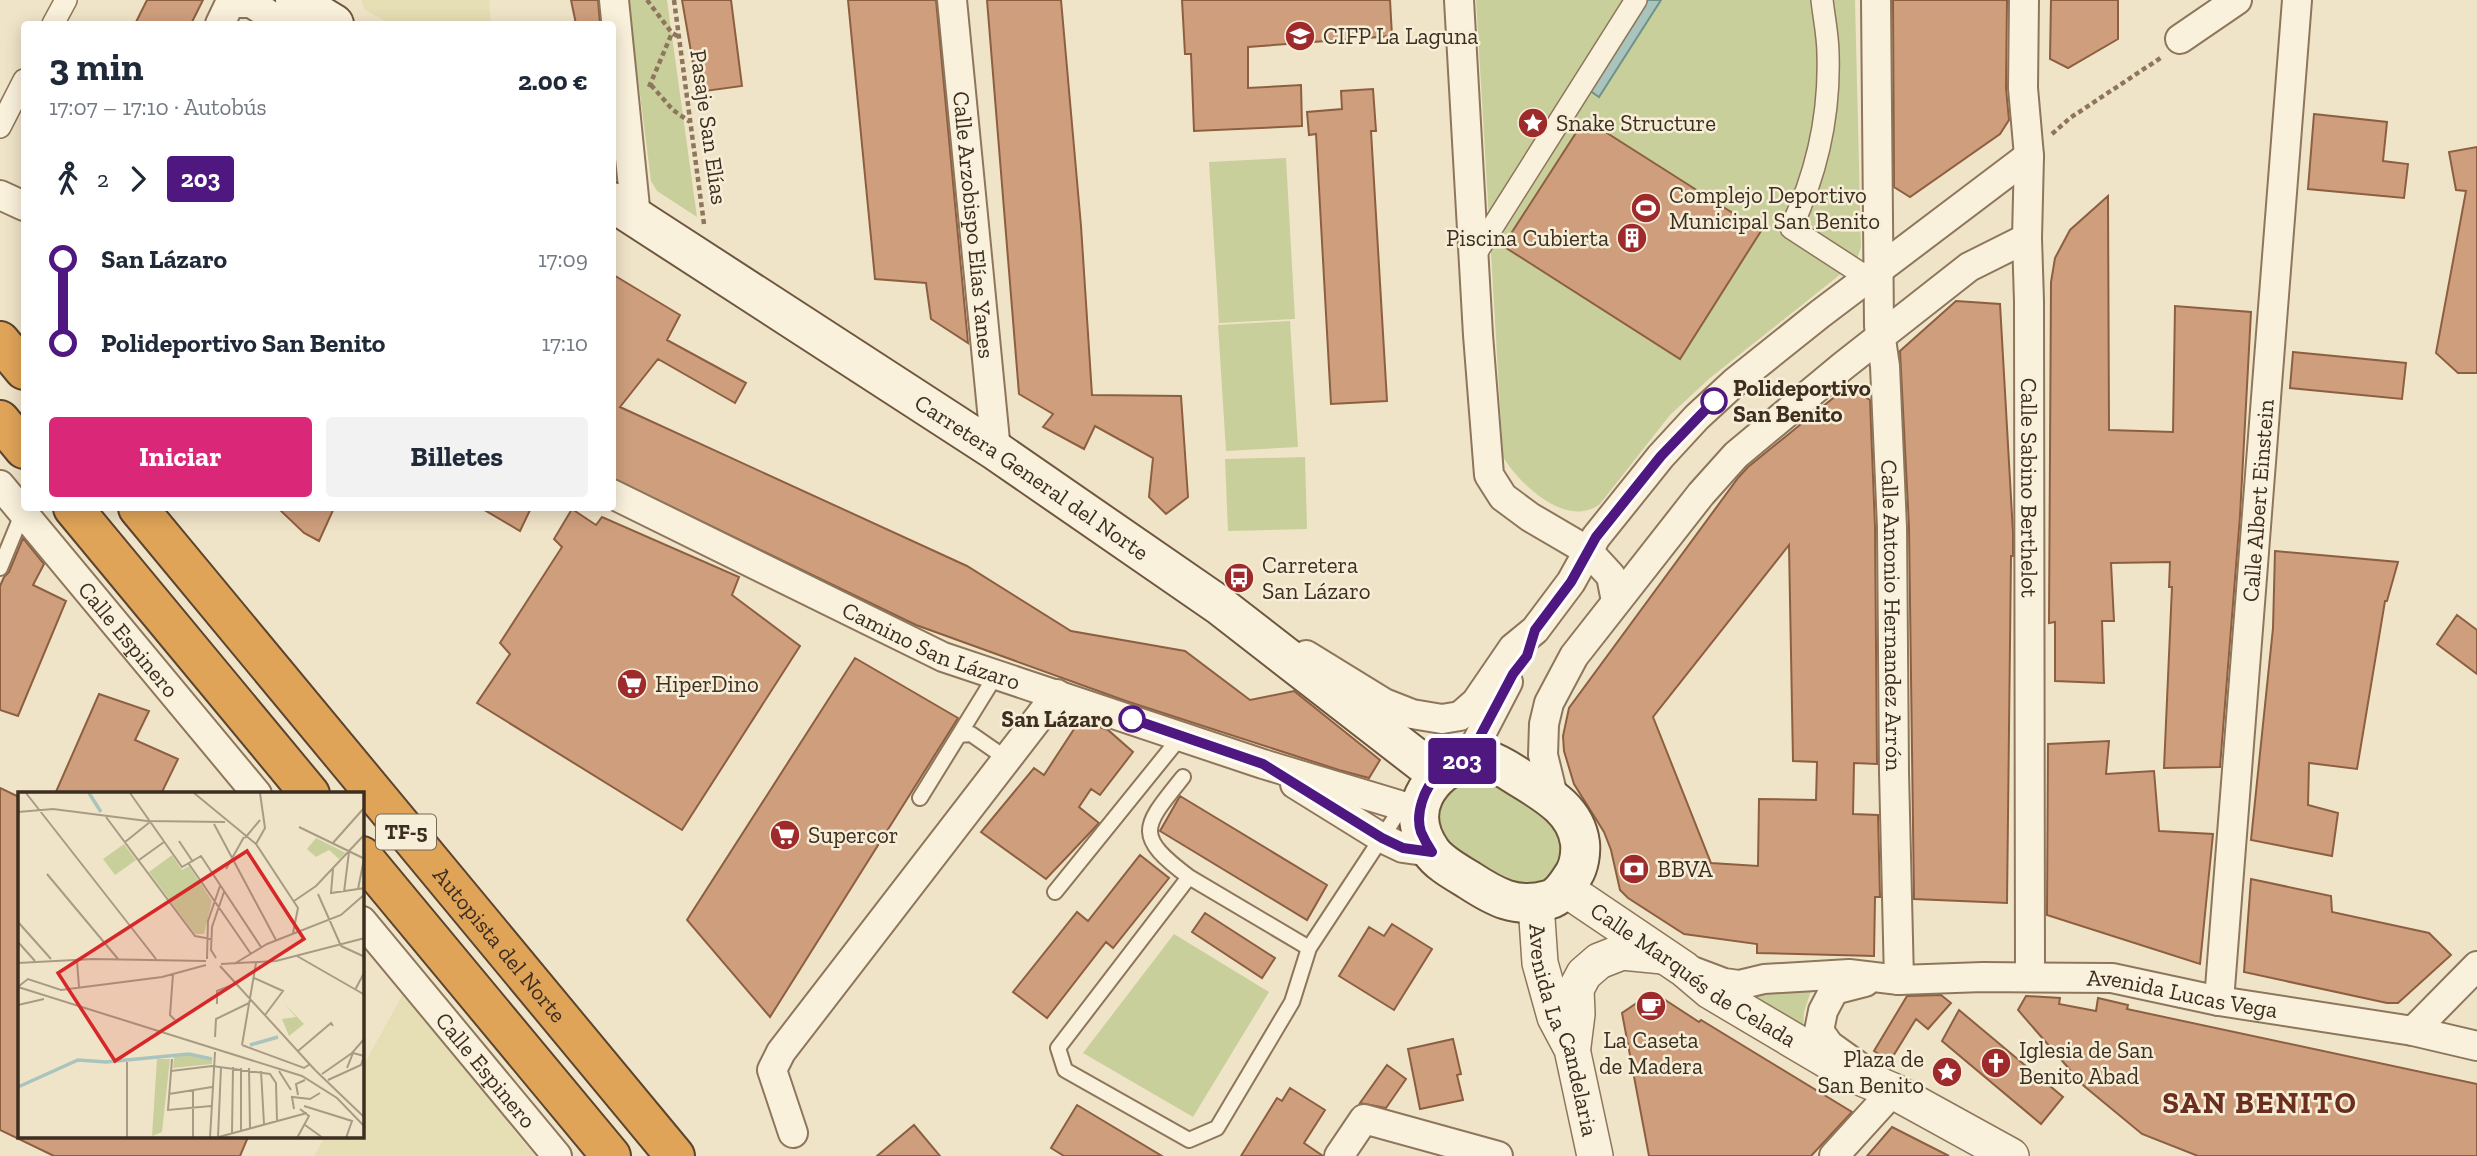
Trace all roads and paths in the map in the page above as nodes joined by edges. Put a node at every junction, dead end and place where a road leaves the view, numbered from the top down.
1 (66, 0) edge
2 (295, 0) edge
3 (614, 0) edge
4 (647, 0) edge
5 (674, 0) edge
6 (952, 0) edge
7 (1459, 0) edge
8 (1636, 0) edge
9 (1822, 0) edge
10 (1876, 0) edge
11 (2024, 0) edge
12 (2237, 0) edge
13 (2298, 1) edge
14 (227, 9) edge
15 (55, 21) edge
16 (279, 21) edge
17 (329, 21) edge
18 (672, 33) junction
19 (679, 37) junction
20 (2180, 39) joint
21 (651, 85) junction
22 (21, 86) edge
23 (625, 110) junction
24 (2070, 118) dead end
25 (691, 123) junction
26 (0, 127) edge
27 (2029, 156) junction
28 (0, 195) edge
29 (21, 205) edge
30 (624, 210) edge
31 (2026, 238) junction
32 (1474, 258) junction
33 (702, 260) junction
34 (1873, 274) junction
35 (1881, 338) junction
36 (0, 341) edge
37 (21, 366) edge
38 (0, 420) edge
39 (21, 446) edge
40 (996, 451) junction
41 (0, 485) edge
42 (616, 496) edge
43 (21, 510) edge
44 (75, 511) edge
45 (140, 511) edge
46 (23, 512) joint
47 (1588, 551) junction
48 (0, 568) edge
49 (1616, 601) junction
50 (1535, 630) junction
51 (1266, 642) junction
52 (996, 675) junction
53 (1057, 694) junction
54 (959, 735) junction
55 (1182, 735) junction
56 (1007, 759) junction
57 (1263, 764) junction
58 (1453, 767) junction
59 (1182, 777) dead end
60 (255, 792) edge
61 (308, 792) edge
62 (920, 798) dead end
63 (1555, 800) junction
64 (1409, 808) junction
65 (1382, 838) junction
66 (1432, 852) junction
67 (364, 858) edge
68 (1189, 877) junction
69 (1055, 892) dead end
70 (1550, 896) junction
71 (364, 923) edge
72 (1310, 948) junction
73 (1673, 962) junction
74 (2477, 966) edge
75 (2030, 976) junction
76 (1891, 980) junction
77 (2219, 1001) junction
78 (2413, 1031) junction
79 (2477, 1046) edge
80 (1572, 1049) junction
81 (1044, 1055) dead end
82 (1061, 1058) junction
83 (1893, 1091) junction
84 (793, 1133) dead end
85 (557, 1156) edge
86 (611, 1156) edge
87 (675, 1156) edge
88 (1339, 1156) edge
89 (1498, 1156) edge
90 (1595, 1156) edge
91 (1834, 1156) edge
92 (2011, 1156) edge

1 - 15 street
2 - 17 main road
3 - 23 street
4 - 18 path
5 - 19 path, Pasaje San Elías
6 - 40 street, Calle Arzobispo Elías Yanes
7 - 32 street
8 - 32 street
9 - 34 street
10 - 34 street, Calle Antonio Hernandez Arrón
11 - 27 street, Calle Sabino Berthelot
12 - 20 street
13 - 77 street, Calle Albert Einstein
14 - 16 street
18 - 19 path
18 - 21 path
19 - 25 path, Pasaje San Elías
20 - 24 path
21 - 23 path
21 - 25 path
22 - 26 street
23 - 30 street
25 - 33 path, Pasaje San Elías
27 - 31 street, Calle Sabino Berthelot
27 - 34 street
28 - 29 street
30 - 33 main road, Carretera General del Norte
31 - 35 street
31 - 75 street, Calle Sabino Berthelot
32 - 47 street
33 - 40 main road, Carretera General del Norte
34 - 35 street, Calle Antonio Hernandez Arrón
34 - 47 street
35 - 49 street
35 - 76 street, Calle Antonio Hernandez Arrón
36 - 37 highway
38 - 39 highway
40 - 51 main road, Carretera General del Norte
41 - 43 street, Calle Espinero
42 - 52 street, Camino San Lázaro
44 - 61 highway
45 - 87 highway, Autopista del Norte / TF-5
46 - 48 lane
46 - 60 street, Calle Espinero
47 - 49 street
47 - 50 street
49 - 63 street
50 - 51 street
50 - 58 street
51 - 58 main road, Carretera General del Norte
52 - 53 street, Camino San Lázaro
52 - 54 lane
53 - 55 street, Camino San Lázaro
53 - 56 street
54 - 56 lane
54 - 62 lane
55 - 57 street, Camino San Lázaro
55 - 69 lane
56 - 84 street
57 - 64 street, Camino San Lázaro
57 - 65 street, Camino San Lázaro
58 - 63 main road
58 - 64 main road
59 - 68 lane
63 - 70 main road
64 - 65 lane
64 - 66 main road
65 - 66 street, Camino San Lázaro
65 - 72 lane
66 - 70 main road
67 - 86 highway, TF-5
68 - 72 lane
68 - 82 lane
70 - 73 street, Calle Marqués de Celada
70 - 80 street, Avenida La Candelaria
71 - 85 street, Calle Espinero
72 - 82 lane
73 - 76 street, Avenida Lucas Vega
73 - 80 street
73 - 83 street, Calle Marqués de Celada
74 - 78 street
75 - 76 street, Avenida Lucas Vega
75 - 77 street, Avenida Lucas Vega
76 - 83 street, Avenida Lucas Vega
77 - 78 street, Avenida Lucas Vega
78 - 79 street, Avenida Lucas Vega
80 - 90 street, Avenida La Candelaria
81 - 82 lane
83 - 91 street
83 - 92 street, Calle Marqués de Celada
88 - 89 street

